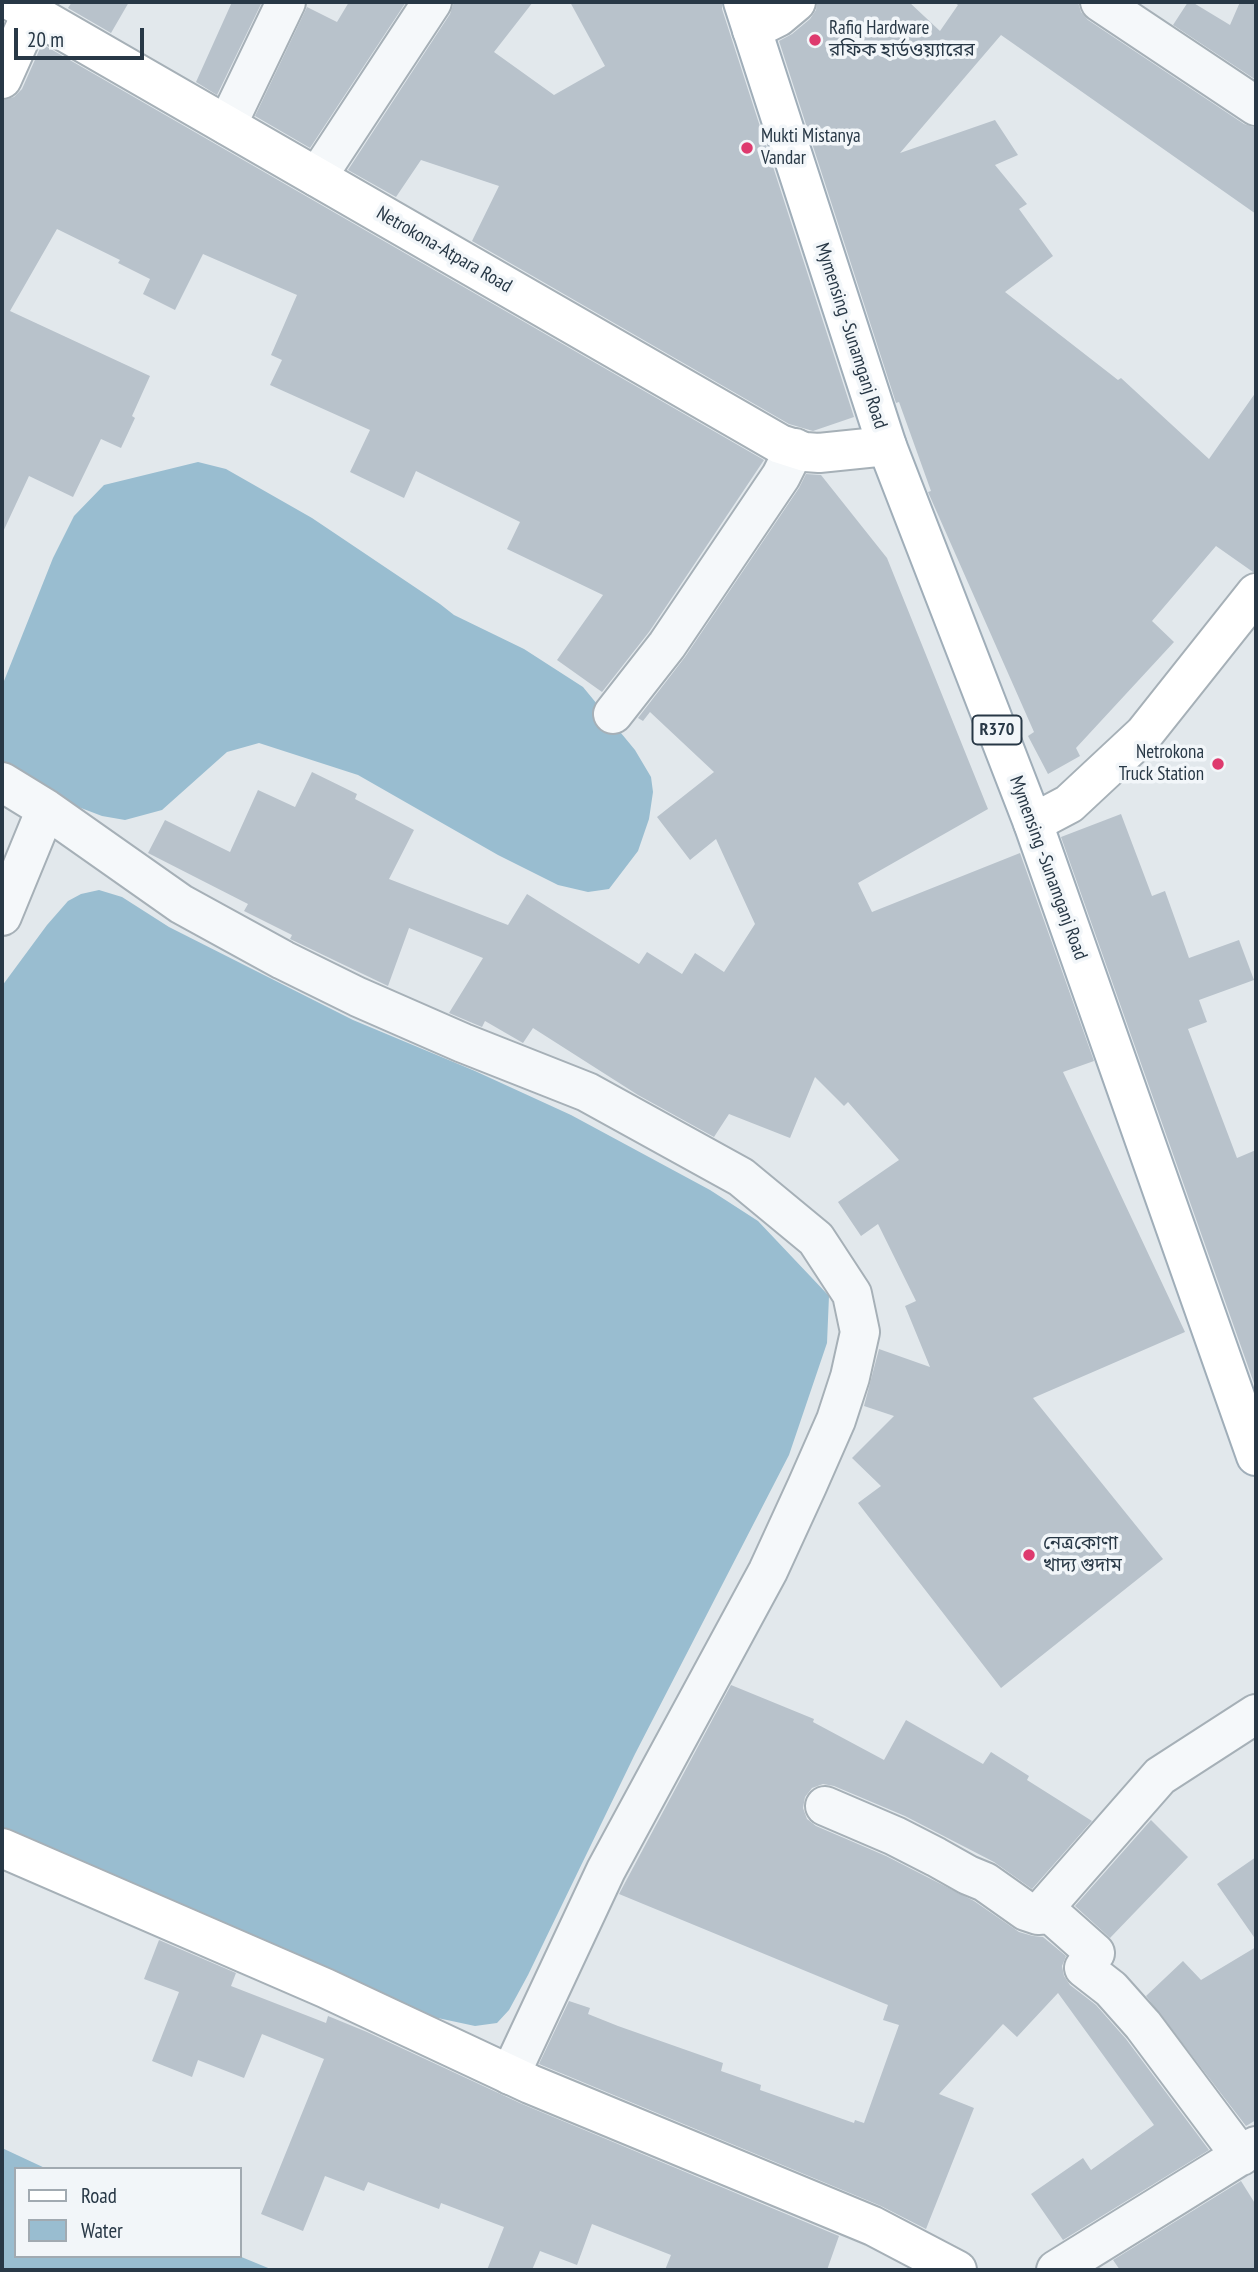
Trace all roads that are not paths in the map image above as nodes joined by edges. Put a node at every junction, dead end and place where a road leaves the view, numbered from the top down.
1 (286, 2) edge
2 (432, 2) edge
3 (796, 2) edge
4 (1100, 2) edge
5 (40, 10) edge
6 (748, 16) edge
7 (2, 79) edge
8 (1256, 106) edge
9 (227, 124) junction
10 (317, 177) junction
11 (887, 446) junction
12 (795, 448) junction
13 (1256, 593) edge
14 (613, 713) dead end
15 (2, 782) edge
16 (46, 808) junction
17 (1033, 823) junction
18 (2, 916) edge
19 (1256, 1456) edge
20 (1256, 1714) edge
21 (825, 1806) dead end
22 (2, 1848) edge
23 (1038, 1916) junction
24 (510, 2074) junction
25 (1249, 2151) edge
26 (957, 2270) edge
27 (1056, 2270) edge

1 - 9 street
2 - 10 street
3 - 6 street
4 - 8 street
5 - 7 street
5 - 9 street, Netrokona-Atpara Road
6 - 11 street, Mymensing -Sunamganj Road / R370
9 - 10 street, Netrokona-Atpara Road
10 - 12 street, Netrokona-Atpara Road
11 - 12 street, Netrokona-Atpara Road
11 - 17 street, Mymensing -Sunamganj Road / R370
12 - 14 street
13 - 17 street
15 - 16 street
16 - 18 street
16 - 24 street
17 - 19 street, Mymensing -Sunamganj Road / R370
20 - 23 street
21 - 23 street
22 - 24 street
23 - 25 street
24 - 26 street
25 - 27 street

